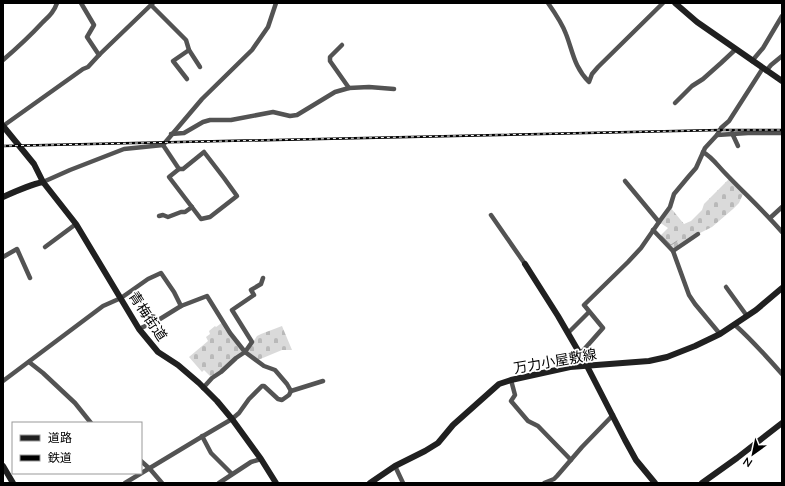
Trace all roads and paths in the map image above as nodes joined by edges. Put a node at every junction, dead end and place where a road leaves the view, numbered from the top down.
1 (57, 3) edge
2 (81, 3) edge
3 (276, 3) edge
4 (548, 3) edge
5 (663, 3) edge
6 (675, 3) edge
7 (152, 4) edge
8 (782, 16) edge
9 (342, 45) dead end
10 (736, 49) junction
11 (189, 50) junction
12 (99, 55) junction
13 (782, 56) edge
14 (3, 60) edge
15 (752, 61) junction
16 (200, 67) dead end
17 (764, 70) junction
18 (187, 79) dead end
19 (782, 82) edge
20 (349, 88) junction
21 (394, 89) dead end
22 (675, 103) dead end
23 (3, 126) edge
24 (732, 133) junction
25 (171, 134) junction
26 (782, 134) edge
27 (717, 135) junction
28 (162, 145) junction
29 (738, 146) dead end
30 (703, 152) junction
31 (179, 169) junction
32 (625, 181) dead end
33 (43, 182) junction
34 (3, 197) edge
35 (192, 207) junction
36 (782, 207) edge
37 (491, 215) dead end
38 (159, 216) dead end
39 (770, 218) junction
40 (659, 222) junction
41 (76, 224) junction
42 (653, 230) junction
43 (782, 232) edge
44 (698, 234) dead end
45 (45, 247) dead end
46 (673, 251) junction
47 (3, 257) edge
48 (525, 264) joint
49 (30, 278) dead end
50 (263, 278) dead end
51 (726, 287) dead end
52 (782, 289) edge
53 (121, 298) junction
54 (181, 306) junction
55 (589, 312) junction
56 (747, 316) junction
57 (735, 324) junction
58 (139, 329) junction
59 (568, 333) junction
60 (720, 334) junction
61 (245, 352) junction
62 (580, 354) junction
63 (29, 362) junction
64 (586, 366) junction
65 (782, 374) edge
66 (511, 380) junction
67 (3, 381) edge
68 (323, 382) dead end
69 (203, 388) junction
70 (291, 391) junction
71 (612, 416) junction
72 (232, 419) junction
73 (90, 422) edge
74 (782, 423) edge
75 (202, 436) junction
76 (261, 459) junction
77 (571, 460) junction
78 (142, 462) edge
79 (3, 466) edge
80 (395, 466) junction
81 (150, 469) junction
82 (142, 473) edge
83 (141, 474) edge
84 (232, 474) junction
85 (14, 483) edge
86 (125, 483) edge
87 (162, 483) edge
88 (219, 483) edge
89 (276, 483) edge
90 (370, 483) edge
91 (403, 483) edge
92 (544, 483) edge
93 (655, 483) edge
94 (702, 483) edge

1 - 14 street
2 - 12 street
3 - 25 street
4 - 5 street
6 - 10 main road
7 - 11 street
7 - 12 street
8 - 15 street
9 - 20 street
10 - 15 main road
10 - 22 street
11 - 16 street
11 - 18 street
12 - 23 street
13 - 17 street
15 - 17 main road
17 - 19 main road
17 - 27 street
20 - 21 street
20 - 25 street
23 - 33 main road, 青梅街道
24 - 26 street
24 - 27 street
24 - 29 street
25 - 28 street
27 - 30 street
28 - 31 street
28 - 33 street
30 - 39 street
30 - 40 street
31 - 35 street
31 - 35 street
32 - 40 street
33 - 34 main road
33 - 41 main road, 青梅街道
35 - 38 street
36 - 39 street
37 - 48 street
39 - 43 street
40 - 42 street
41 - 45 street
41 - 53 main road, 青梅街道
42 - 46 street
42 - 55 street
44 - 46 street
46 - 60 street
47 - 49 street
48 - 59 main road
50 - 61 street
51 - 56 street
52 - 56 main road, 万力小屋敷線
53 - 54 street
53 - 58 main road, 青梅街道
53 - 63 street
54 - 58 street
54 - 61 street
55 - 59 street
55 - 62 street
56 - 57 main road, 万力小屋敷線
57 - 60 main road, 万力小屋敷線
57 - 65 street
58 - 69 main road, 青梅街道
59 - 62 main road
60 - 64 main road, 万力小屋敷線
61 - 69 street
61 - 70 street
62 - 64 main road
63 - 67 street
63 - 73 street
64 - 66 main road, 万力小屋敷線
64 - 71 main road
66 - 77 street
66 - 80 main road, 万力小屋敷線
68 - 70 street
69 - 72 main road, 青梅街道
70 - 72 street
71 - 77 street
71 - 93 main road
72 - 75 street
72 - 76 main road, 青梅街道
74 - 94 main road
75 - 81 street
75 - 84 street
76 - 84 street
76 - 89 main road, 青梅街道
77 - 92 street
78 - 81 street
79 - 85 main road
80 - 90 main road, 万力小屋敷線
80 - 91 street
81 - 82 street
81 - 87 street
83 - 86 street
84 - 88 street

